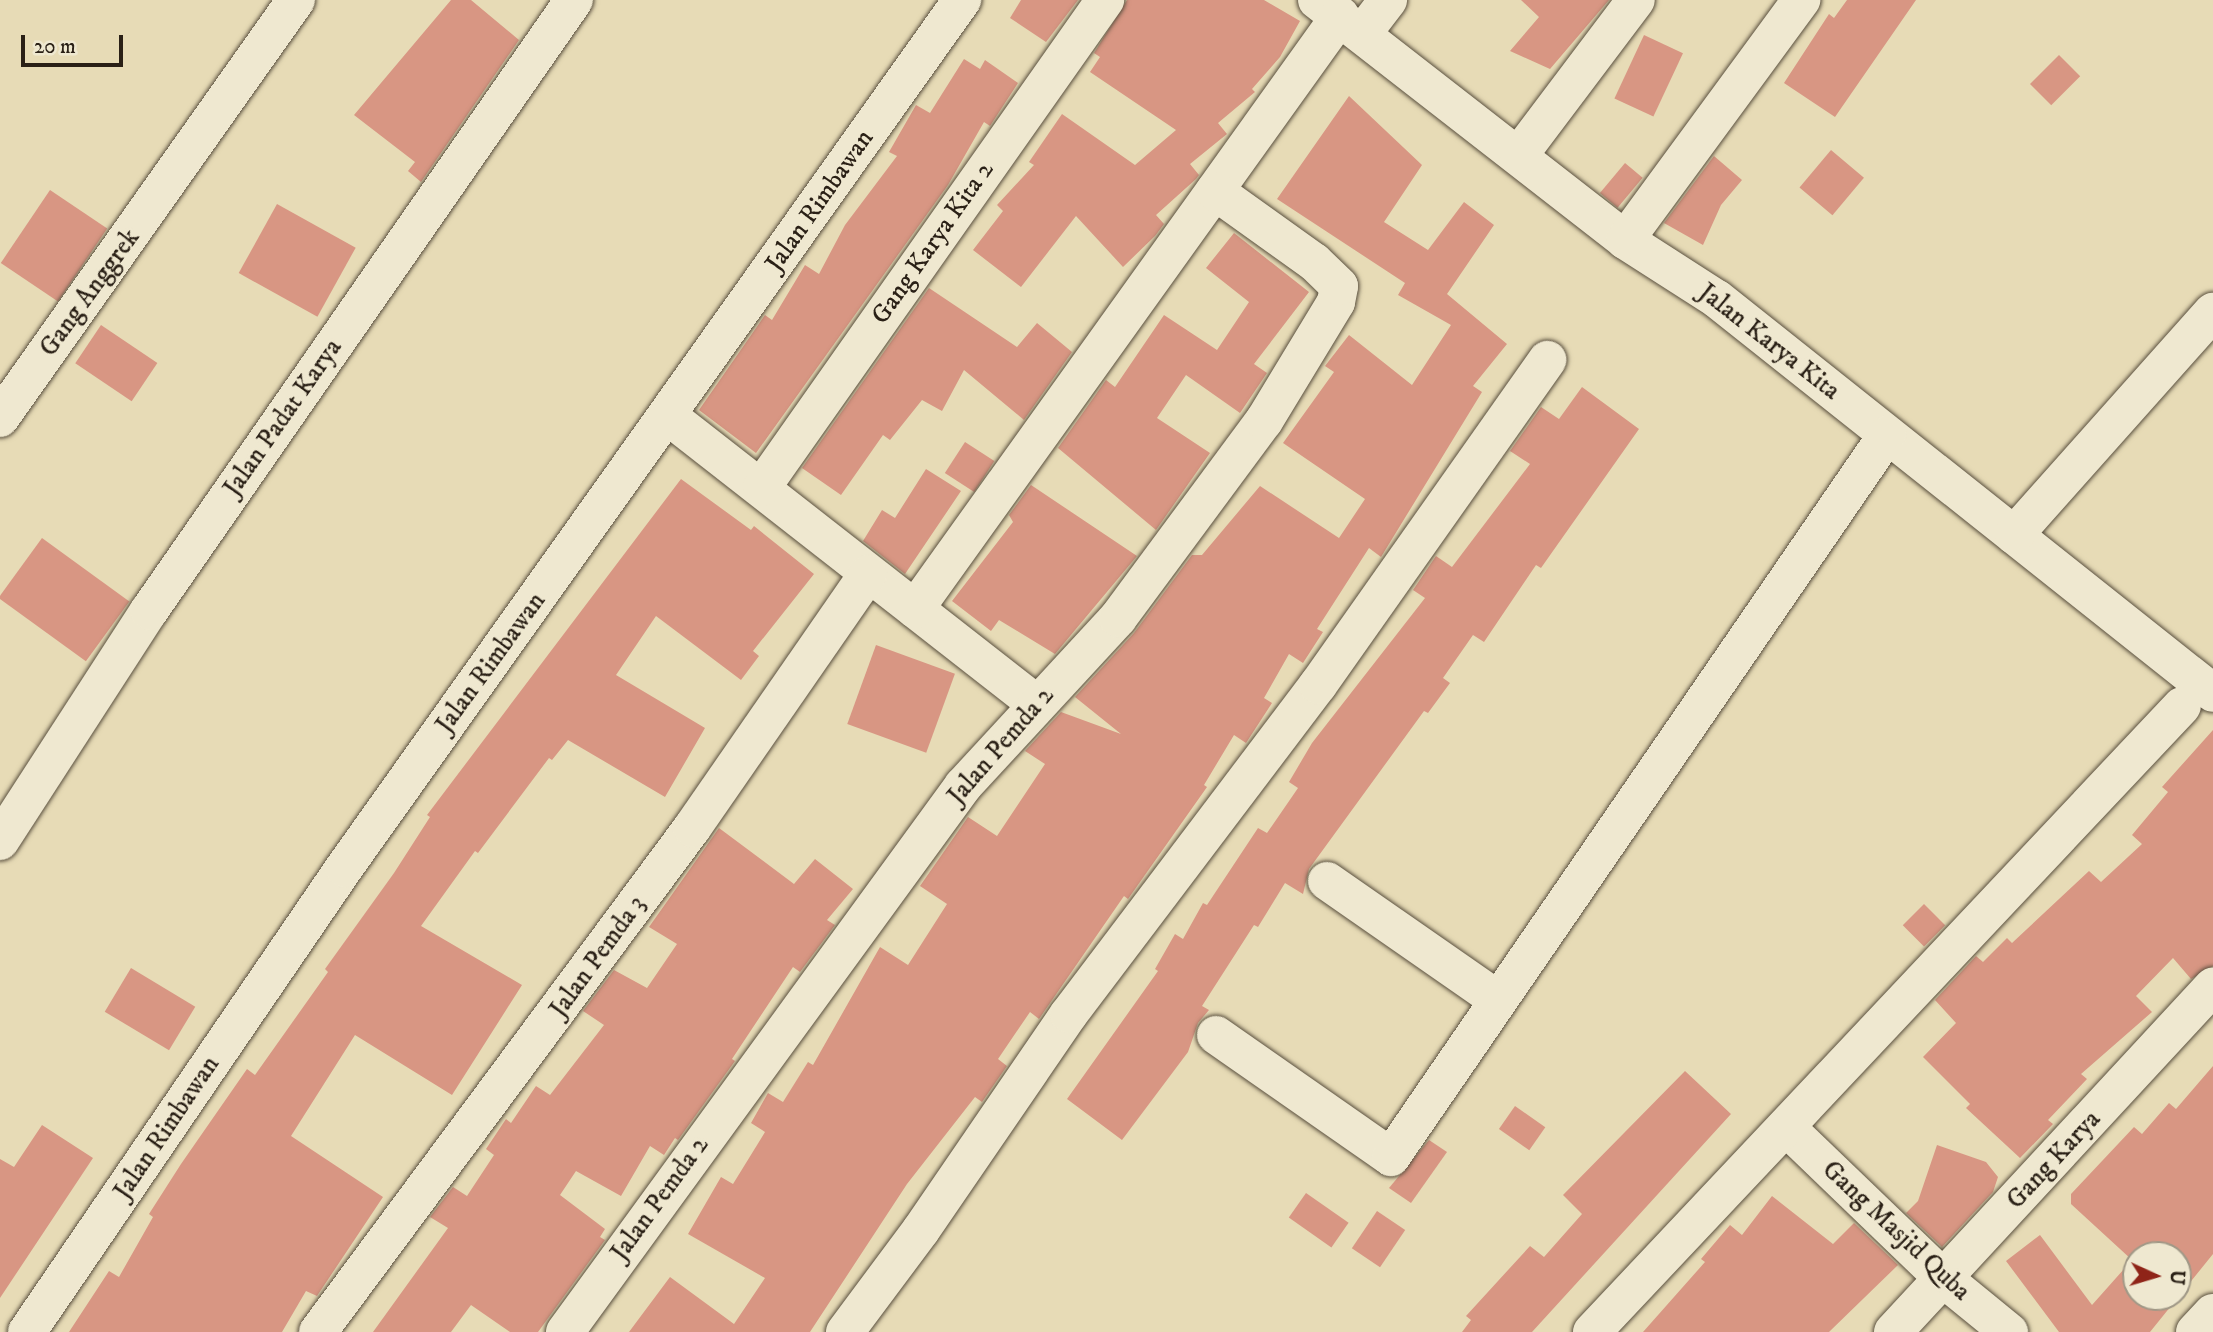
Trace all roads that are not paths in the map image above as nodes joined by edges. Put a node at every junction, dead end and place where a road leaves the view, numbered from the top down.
1 (296, 0) edge
2 (574, 0) edge
3 (962, 0) edge
4 (1105, 0) edge
5 (1388, 0) edge
6 (1636, 0) edge
7 (1801, 0) edge
8 (1340, 17) edge
9 (1519, 155) junction
10 (1215, 191) junction
11 (1626, 240) junction
12 (2213, 312) edge
13 (1547, 360) dead end
14 (668, 416) junction
15 (0, 418) edge
16 (1887, 435) junction
17 (762, 487) junction
18 (2014, 535) junction
19 (868, 574) junction
20 (915, 609) junction
21 (2203, 691) edge
22 (1035, 704) junction
23 (0, 841) edge
24 (1327, 881) dead end
25 (2213, 987) edge
26 (1498, 1000) junction
27 (1216, 1035) dead end
28 (1786, 1127) junction
29 (1944, 1279) junction
30 (2213, 1313) edge
31 (27, 1332) edge
32 (318, 1332) edge
33 (565, 1332) edge
34 (845, 1332) edge
35 (1592, 1332) edge
36 (1893, 1332) edge
37 (2009, 1332) edge
38 (2195, 1332) edge

1 - 15 street, Gang Anggrek
2 - 23 street, Jalan Padat Karya
3 - 14 street, Jalan Rimbawan
4 - 17 street, Gang Karya Kita 2
5 - 8 street
6 - 9 street
7 - 11 street
8 - 9 street, Jalan Karya Kita
8 - 10 street
9 - 11 street, Jalan Karya Kita
10 - 20 street
10 - 22 street, Jalan Pemda 2
11 - 16 street, Jalan Karya Kita
12 - 18 street
13 - 34 street
14 - 17 street
14 - 31 street, Jalan Rimbawan
16 - 18 street, Jalan Karya Kita
16 - 26 street
17 - 19 street
18 - 21 street, Jalan Karya Kita
19 - 20 street
19 - 32 street, Jalan Pemda 3
20 - 22 street
21 - 28 street
22 - 33 street, Jalan Pemda 2
24 - 26 street
25 - 29 street, Gang Karya
26 - 27 street
28 - 29 street, Gang Masjid Quba
28 - 35 street
29 - 36 street, Gang Karya
29 - 37 street, Gang Masjid Quba
30 - 38 street

